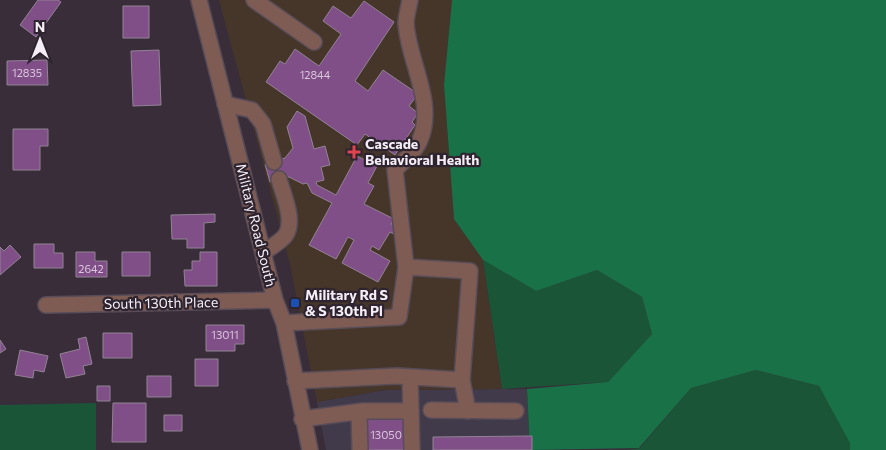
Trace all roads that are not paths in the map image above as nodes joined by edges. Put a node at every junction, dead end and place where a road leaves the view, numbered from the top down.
1 (199, 0) edge
2 (254, 0) edge
3 (410, 0) edge
4 (314, 42) dead end
5 (225, 104) junction
6 (274, 162) dead end
7 (279, 179) dead end
8 (263, 253) junction
9 (406, 267) junction
10 (275, 300) junction
11 (46, 305) dead end
12 (284, 322) junction
13 (410, 377) junction
14 (462, 380) junction
15 (295, 381) junction
16 (431, 410) dead end
17 (411, 411) junction
18 (468, 411) junction
19 (516, 411) dead end
20 (359, 412) junction
21 (302, 419) junction
22 (310, 450) edge
23 (360, 450) edge
24 (412, 450) edge

1 - 5 street, Military Road South
2 - 4 street
3 - 9 street
5 - 6 street
5 - 8 street, Military Road South
7 - 8 street
8 - 10 street, Military Road South
9 - 12 street
9 - 14 street
10 - 11 street, South 130th Place
10 - 12 street, Military Road South
12 - 15 street, Military Road South
13 - 14 street
13 - 15 street
13 - 17 street
14 - 18 street
15 - 21 street, Military Road South
16 - 18 street
17 - 20 street
17 - 24 street
18 - 19 street
20 - 21 street
20 - 23 street
21 - 22 street, Military Road South

